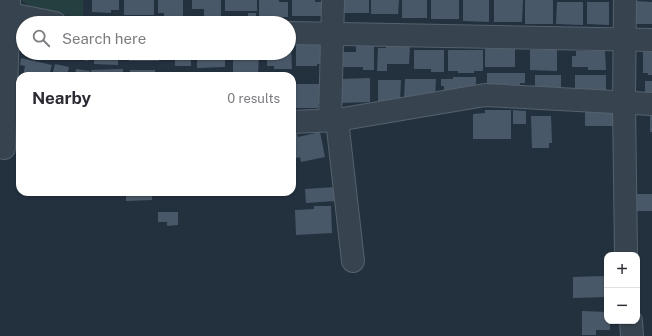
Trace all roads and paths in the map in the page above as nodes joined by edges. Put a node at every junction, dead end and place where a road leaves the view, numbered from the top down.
1 (333, 0) edge
2 (625, 0) edge
3 (6, 9) edge
4 (30, 16) edge
5 (296, 33) edge
6 (332, 34) junction
7 (624, 40) junction
8 (652, 40) edge
9 (9, 87) edge
10 (624, 103) junction
11 (652, 104) edge
12 (333, 120) junction
13 (296, 122) edge
14 (8, 148) edge
15 (626, 252) edge
16 (353, 261) dead end
17 (631, 324) edge
18 (632, 336) edge

1 - 6 street
2 - 7 street
3 - 4 street
3 - 9 street
5 - 6 street
6 - 7 street
6 - 12 street
7 - 8 street
7 - 10 street
9 - 14 street
10 - 11 street
10 - 12 street
10 - 15 street
12 - 13 street
12 - 16 street
17 - 18 street

